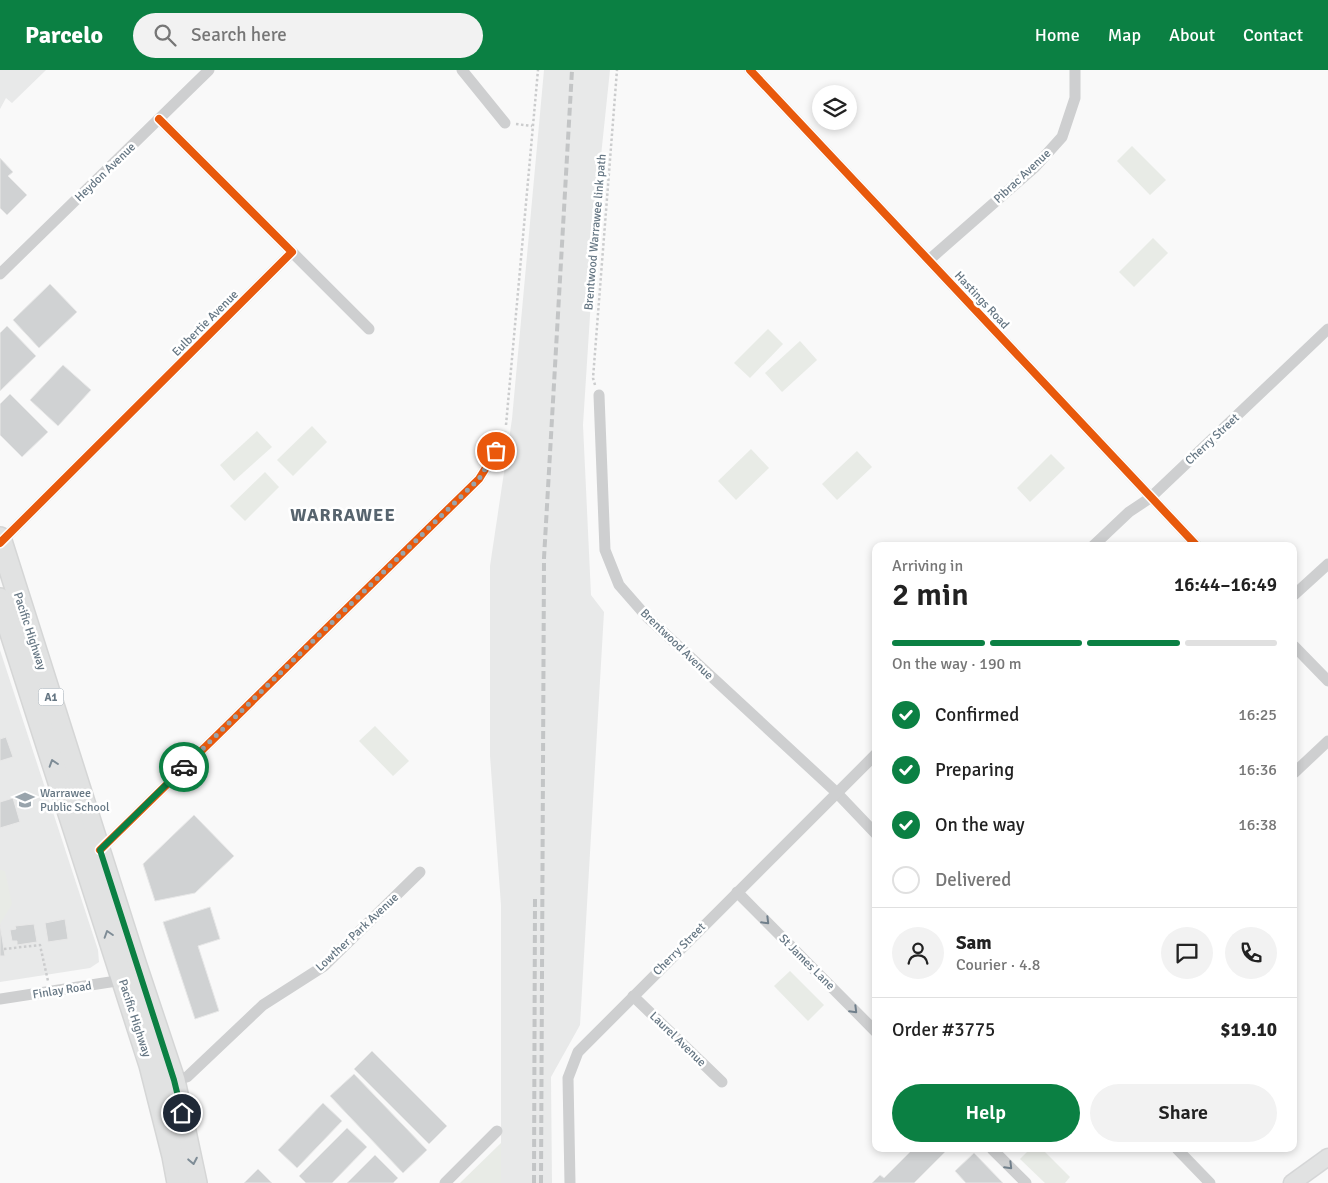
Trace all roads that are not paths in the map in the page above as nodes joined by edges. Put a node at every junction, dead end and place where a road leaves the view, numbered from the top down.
1 (209, 70) edge
2 (462, 70) edge
3 (750, 70) edge
4 (1075, 70) edge
5 (159, 119) junction
6 (505, 122) road end
7 (292, 252) junction
8 (929, 260) junction
9 (0, 274) edge
10 (369, 329) dead end
11 (1328, 329) edge
12 (599, 395) road end
13 (505, 437) road end
14 (1150, 498) junction
15 (1, 541) edge
16 (1097, 542) edge
17 (1193, 542) edge
18 (1328, 564) edge
19 (1297, 592) edge
20 (0, 599) edge
21 (1297, 649) edge
22 (1328, 681) edge
23 (1328, 741) edge
24 (872, 758) edge
25 (1297, 770) edge
26 (836, 792) junction
27 (872, 830) edge
28 (100, 850) junction
29 (420, 872) dead end
30 (736, 892) junction
31 (123, 980) junction
32 (633, 996) junction
33 (0, 999) edge
34 (872, 1028) edge
35 (174, 1080) junction
36 (722, 1082) dead end
37 (497, 1131) dead end
38 (995, 1152) edge
39 (1180, 1152) edge
40 (1324, 1161) edge
41 (178, 1183) edge
42 (196, 1183) edge
43 (445, 1183) edge
44 (570, 1183) edge
45 (1026, 1183) edge
46 (1210, 1183) edge
47 (1292, 1183) edge
48 (1307, 1183) edge

1 - 5 street, Heydon Avenue
2 - 6 street
3 - 8 street, Hastings Road
4 - 8 street, Pibrac Avenue
5 - 7 street
5 - 9 street, Heydon Avenue
7 - 10 street
7 - 15 street, Eulbertie Avenue
8 - 14 street, Hastings Road
11 - 14 street, Cherry Street
12 - 26 street, Brentwood Avenue
13 - 28 street
14 - 16 street, Cherry Street
14 - 17 street, Hastings Road
15 - 28 highway, Pacific Highway / A1
18 - 19 street
31 -> 20 highway, Pacific Highway / A1
21 - 22 street
23 - 25 street
24 - 26 street, Cherry Street
26 - 27 street, Brentwood Avenue
26 - 30 street, Cherry Street
28 - 35 highway, Pacific Highway / A1
29 - 35 street, Lowther Park Avenue
30 - 32 street, Cherry Street
30 -> 34 street, St James Lane
31 - 33 street, Finlay Road
31 - 41 highway, Pacific Highway / A1
32 - 36 street, Laurel Avenue
32 - 44 street, Cherry Street
35 -> 42 highway, Pacific Highway / A1
37 - 43 street
38 -> 45 street
39 - 46 street
40 - 47 main road
40 - 48 main road

